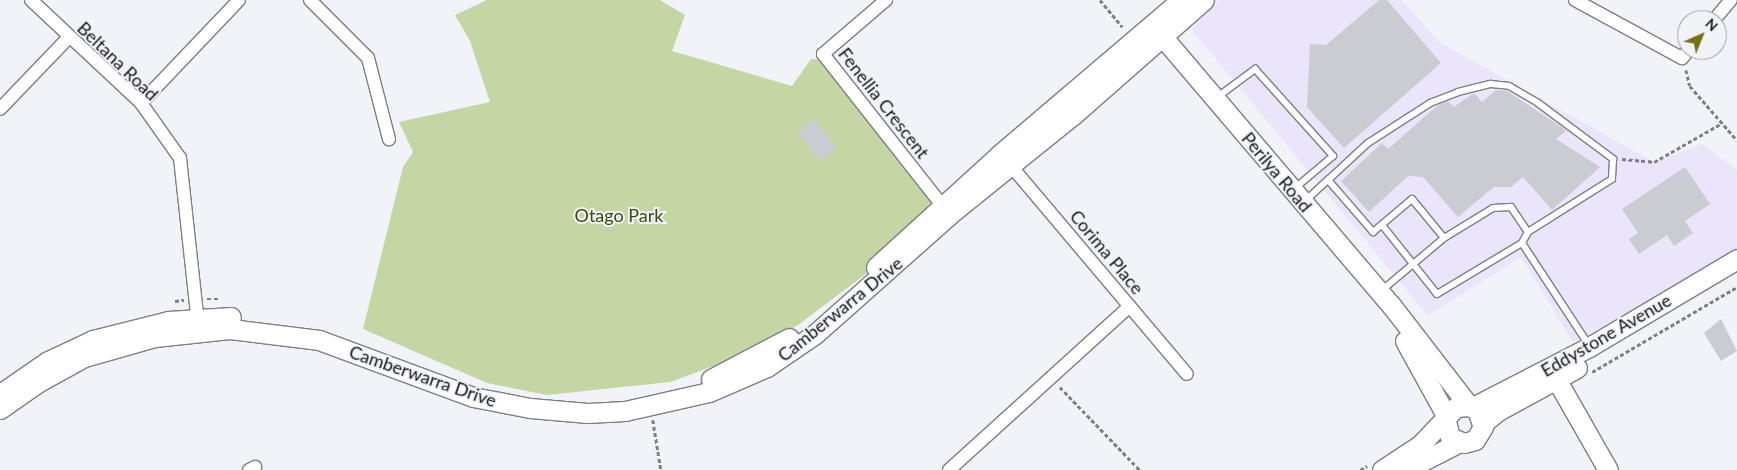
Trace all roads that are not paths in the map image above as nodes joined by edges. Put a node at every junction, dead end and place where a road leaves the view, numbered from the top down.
1 (31, 0) edge
2 (239, 0) edge
3 (310, 0) edge
4 (886, 0) edge
5 (1181, 0) edge
6 (1204, 0) edge
7 (1574, 0) edge
8 (1731, 0) edge
9 (1722, 10) edge
10 (1158, 32) junction
11 (68, 38) junction
12 (1677, 50) edge
13 (1215, 99) junction
14 (141, 103) junction
15 (0, 109) edge
16 (389, 139) dead end
17 (1005, 160) junction
18 (1328, 180) junction
19 (1298, 197) junction
20 (946, 210) junction
21 (1382, 225) junction
22 (1528, 232) junction
23 (1444, 238) junction
24 (1522, 243) junction
25 (1737, 259) edge
26 (1415, 263) junction
27 (1737, 274) edge
28 (1380, 292) junction
29 (1130, 306) junction
30 (1400, 320) junction
31 (198, 323) junction
32 (1590, 347) junction
33 (1187, 374) dead end
34 (1553, 375) junction
35 (0, 394) edge
36 (1471, 407) junction
37 (0, 410) edge
38 (1447, 419) junction
39 (1483, 423) junction
40 (1460, 442) junction
41 (949, 470) edge
42 (1382, 470) edge
43 (1405, 470) edge
44 (1608, 470) edge

1 - 11 street, Beltana Road
2 - 14 street
3 - 16 street
4 - 20 street, Fenellia Crescent
5 - 10 street, Camberwarra Drive
6 - 10 street, Camberwarra Drive
7 - 12 street
8 - 9 street
10 - 13 street, Perilya Road
10 - 17 street, Camberwarra Drive
11 - 14 street, Beltana Road
11 - 15 street
13 - 19 street, Perilya Road
13 - 19 lane
14 - 31 street, Beltana Road
17 - 20 street, Camberwarra Drive
17 - 29 street, Corima Place
18 - 19 lane
18 - 21 lane
18 - 22 lane
19 - 28 street, Perilya Road
20 - 31 street, Camberwarra Drive
20 - 31 street, Camberwarra Drive
21 - 23 lane
21 - 26 lane
22 - 23 lane
22 - 24 lane
23 - 26 lane
24 - 26 lane
24 - 32 lane
25 - 32 street, Eddystone Avenue
26 - 28 lane
27 - 34 street, Eddystone Avenue
28 - 30 street, Perilya Road
29 - 33 street, Corima Place
29 - 41 street
30 - 36 street, Perilya Road
30 - 38 street, Perilya Road
31 - 35 street, Camberwarra Drive
31 - 37 street, Camberwarra Drive
32 - 34 street, Eddystone Avenue
34 - 36 street, Eddystone Avenue
34 - 39 street, Eddystone Avenue
34 - 44 street
36 - 38 street
36 - 39 street
38 - 40 street
38 - 42 street
39 - 40 street
40 - 43 street

